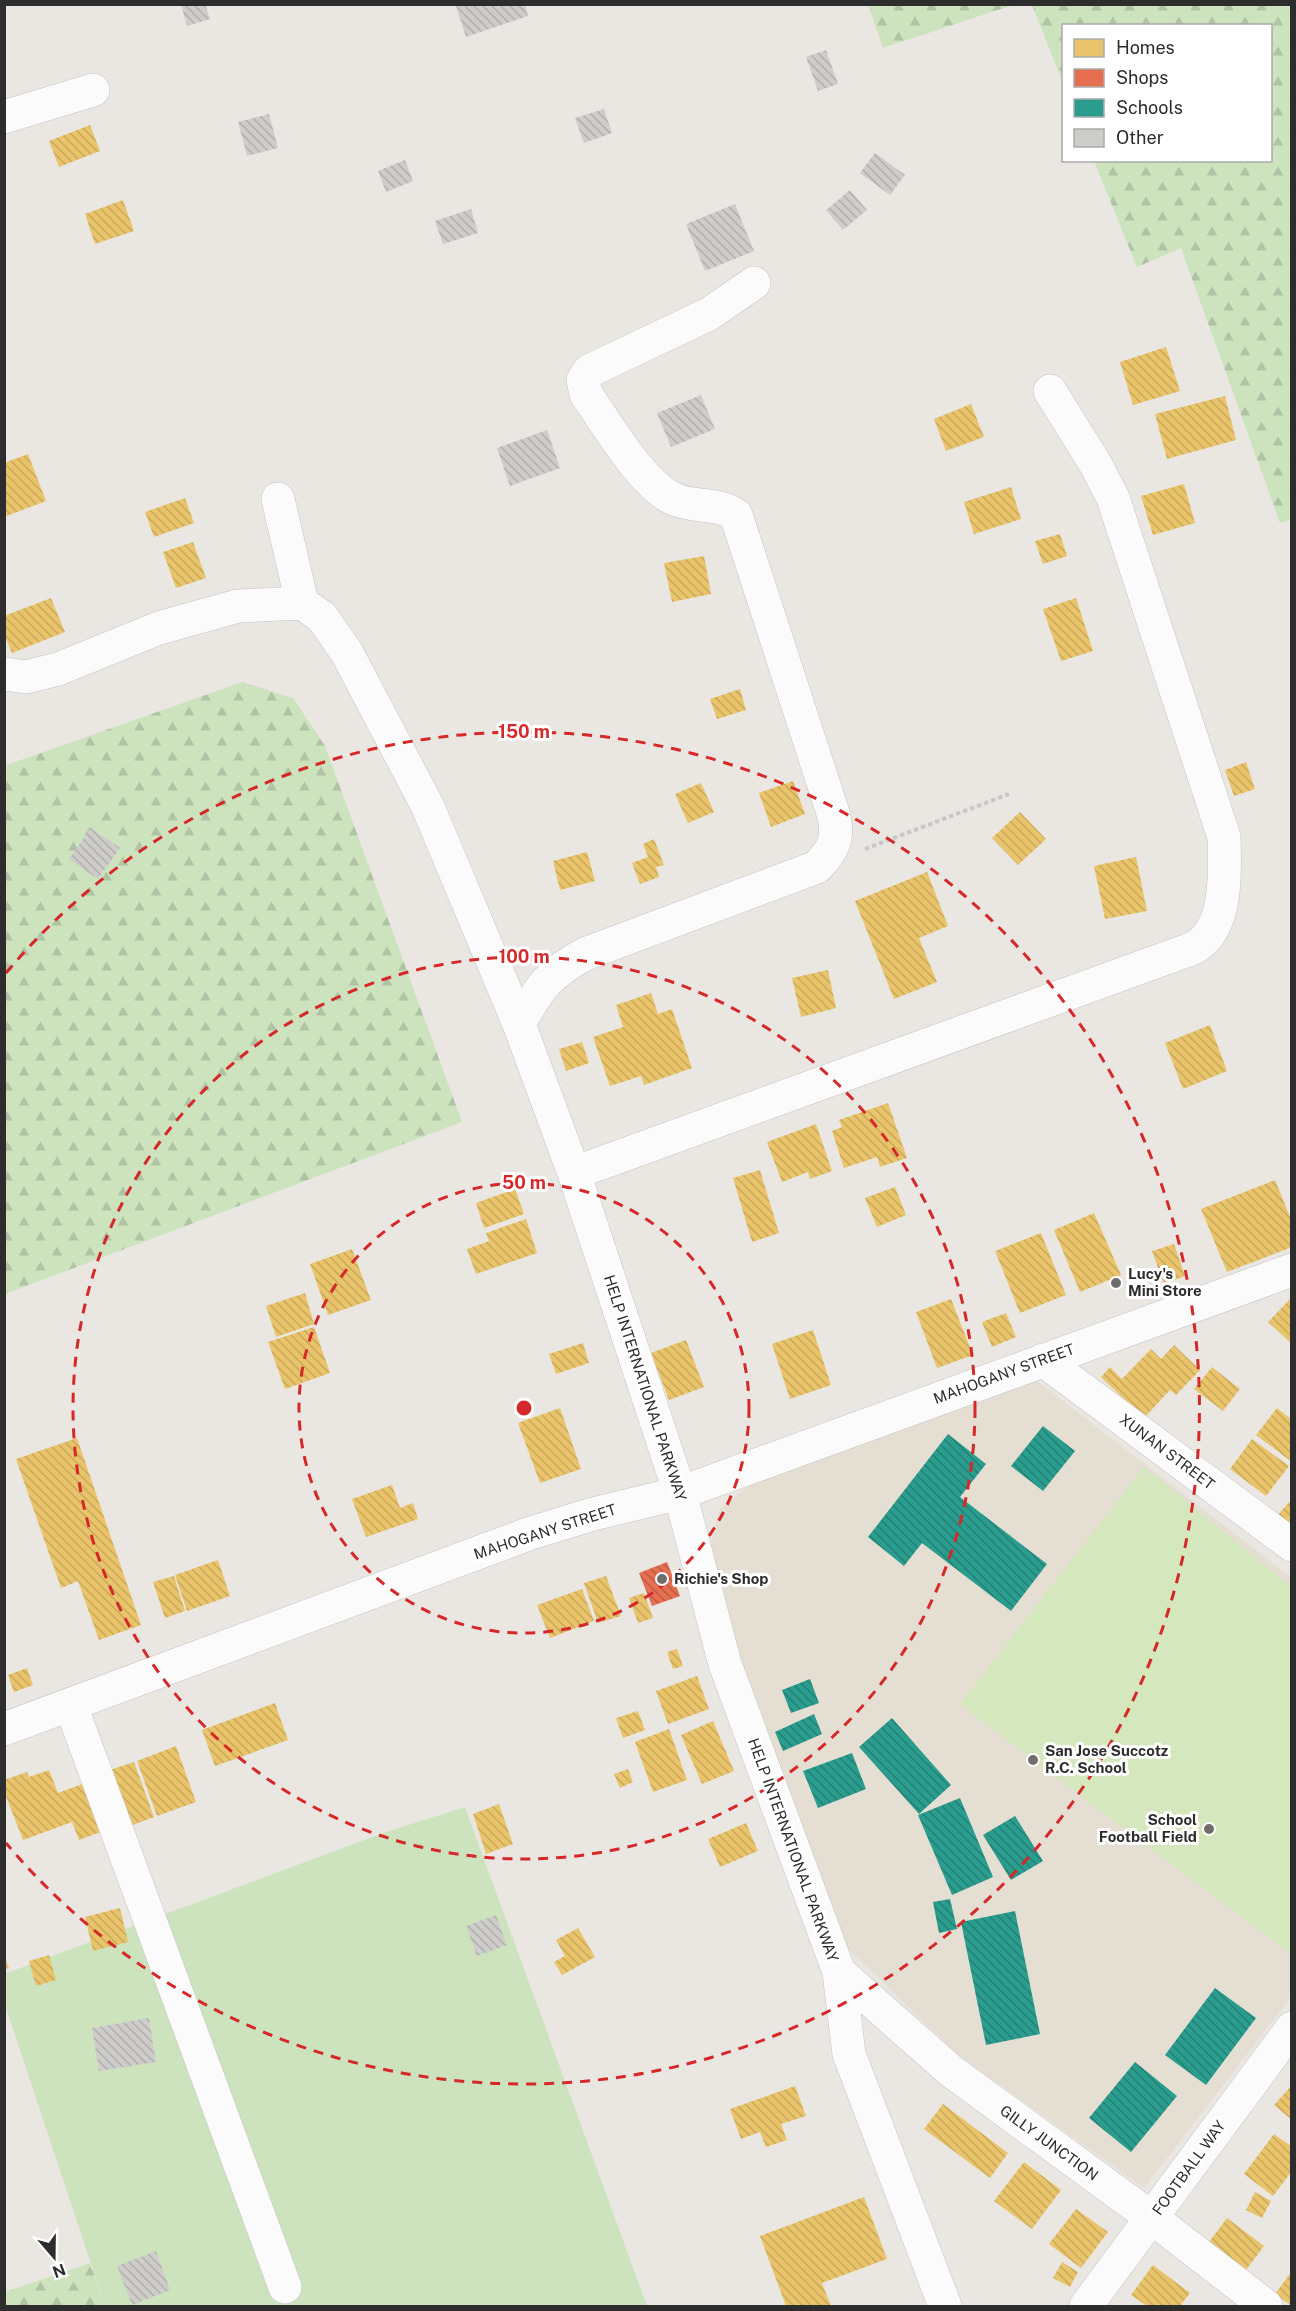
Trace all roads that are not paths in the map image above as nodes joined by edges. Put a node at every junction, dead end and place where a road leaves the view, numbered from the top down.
1 (93, 90) dead end
2 (4, 117) edge
3 (754, 283) dead end
4 (1050, 391) dead end
5 (278, 499) dead end
6 (302, 603) junction
7 (4, 674) edge
8 (519, 1024) junction
9 (574, 1173) junction
10 (1292, 1270) edge
11 (1043, 1360) junction
12 (680, 1493) junction
13 (1292, 1545) edge
14 (71, 1706) junction
15 (4, 1729) edge
16 (839, 1972) junction
17 (1292, 2028) edge
18 (1152, 2218) junction
19 (285, 2287) dead end
20 (945, 2307) edge
21 (1086, 2307) edge
22 (1266, 2307) edge

1 - 2 street
3 - 8 street
4 - 9 street
5 - 6 street
6 - 7 street
6 - 8 street, HELP INTERNATIONAL PARKWAY
8 - 9 street, HELP INTERNATIONAL PARKWAY
9 - 12 street, HELP INTERNATIONAL PARKWAY
10 - 11 street, MAHOGANY STREET
11 - 12 street, MAHOGANY STREET
11 - 13 street, XUNAN STREET
12 - 14 street, MAHOGANY STREET
12 - 16 street, HELP INTERNATIONAL PARKWAY
14 - 15 street, MAHOGANY STREET
14 - 19 street
16 - 18 street, GILLY JUNCTION
16 - 20 street, HELP INTERNATIONAL PARKWAY
17 - 18 street, FOOTBALL WAY
18 - 21 street, FOOTBALL WAY
18 - 22 street, GILLY JUNCTION

